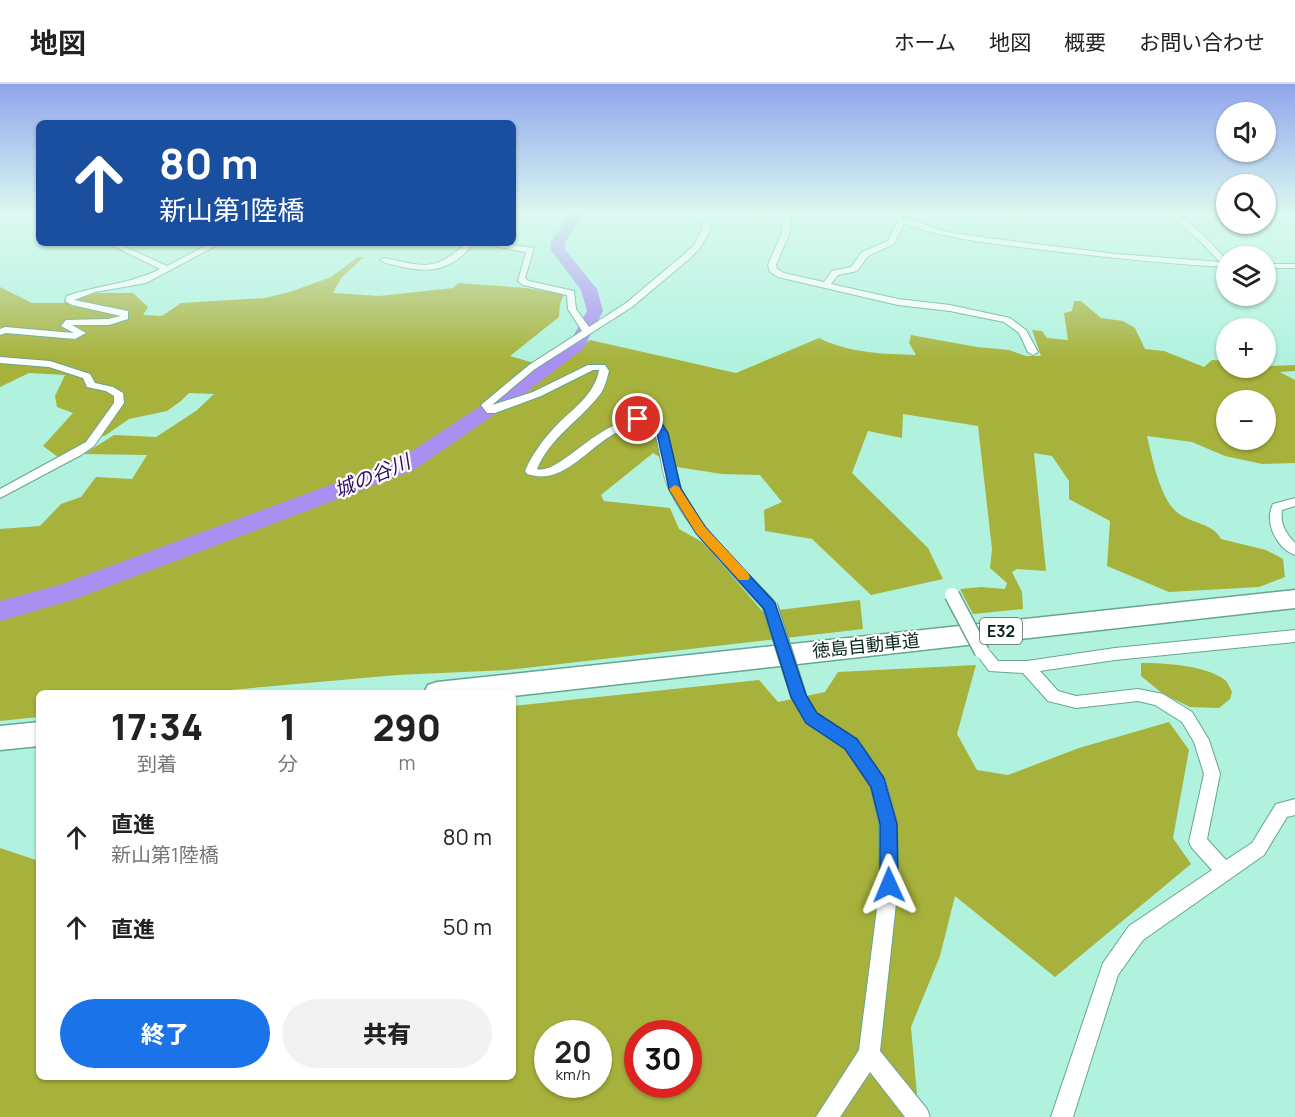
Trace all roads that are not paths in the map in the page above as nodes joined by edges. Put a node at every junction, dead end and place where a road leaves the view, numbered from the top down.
1 (152, 262) edge
2 (180, 262) edge
3 (396, 262) edge
4 (448, 262) edge
5 (527, 262) edge
6 (681, 262) edge
7 (773, 262) edge
8 (859, 262) edge
9 (1176, 262) edge
10 (1216, 264) edge
11 (1276, 266) edge
12 (1295, 266) edge
13 (167, 269) junction
14 (825, 286) junction
15 (587, 331) junction
16 (0, 332) edge
17 (1033, 352) dead end
18 (0, 360) edge
19 (0, 494) edge
20 (1295, 502) edge
21 (1295, 550) edge
22 (952, 595) dead end
23 (1295, 598) edge
24 (1295, 636) edge
25 (1027, 667) junction
26 (465, 690) edge
27 (36, 734) edge
28 (5, 738) edge
29 (1295, 807) edge
30 (1224, 871) junction
31 (869, 1054) junction
32 (827, 1117) edge
33 (919, 1117) edge
34 (1062, 1117) edge

1 - 13 street
2 - 13 street
3 - 4 street
5 - 15 street
6 - 15 street
7 - 14 street
8 - 14 street
9 - 10 street
11 - 12 street
13 - 16 street
14 - 17 street
15 - 31 street, bridge
18 - 19 street
20 - 21 street
22 - 25 street, bridge
23 - 26 highway, 徳島自動車道 / E32
24 - 25 street
25 - 30 street
27 - 28 highway
29 - 30 street
30 - 34 street
31 - 32 street
31 - 33 street

